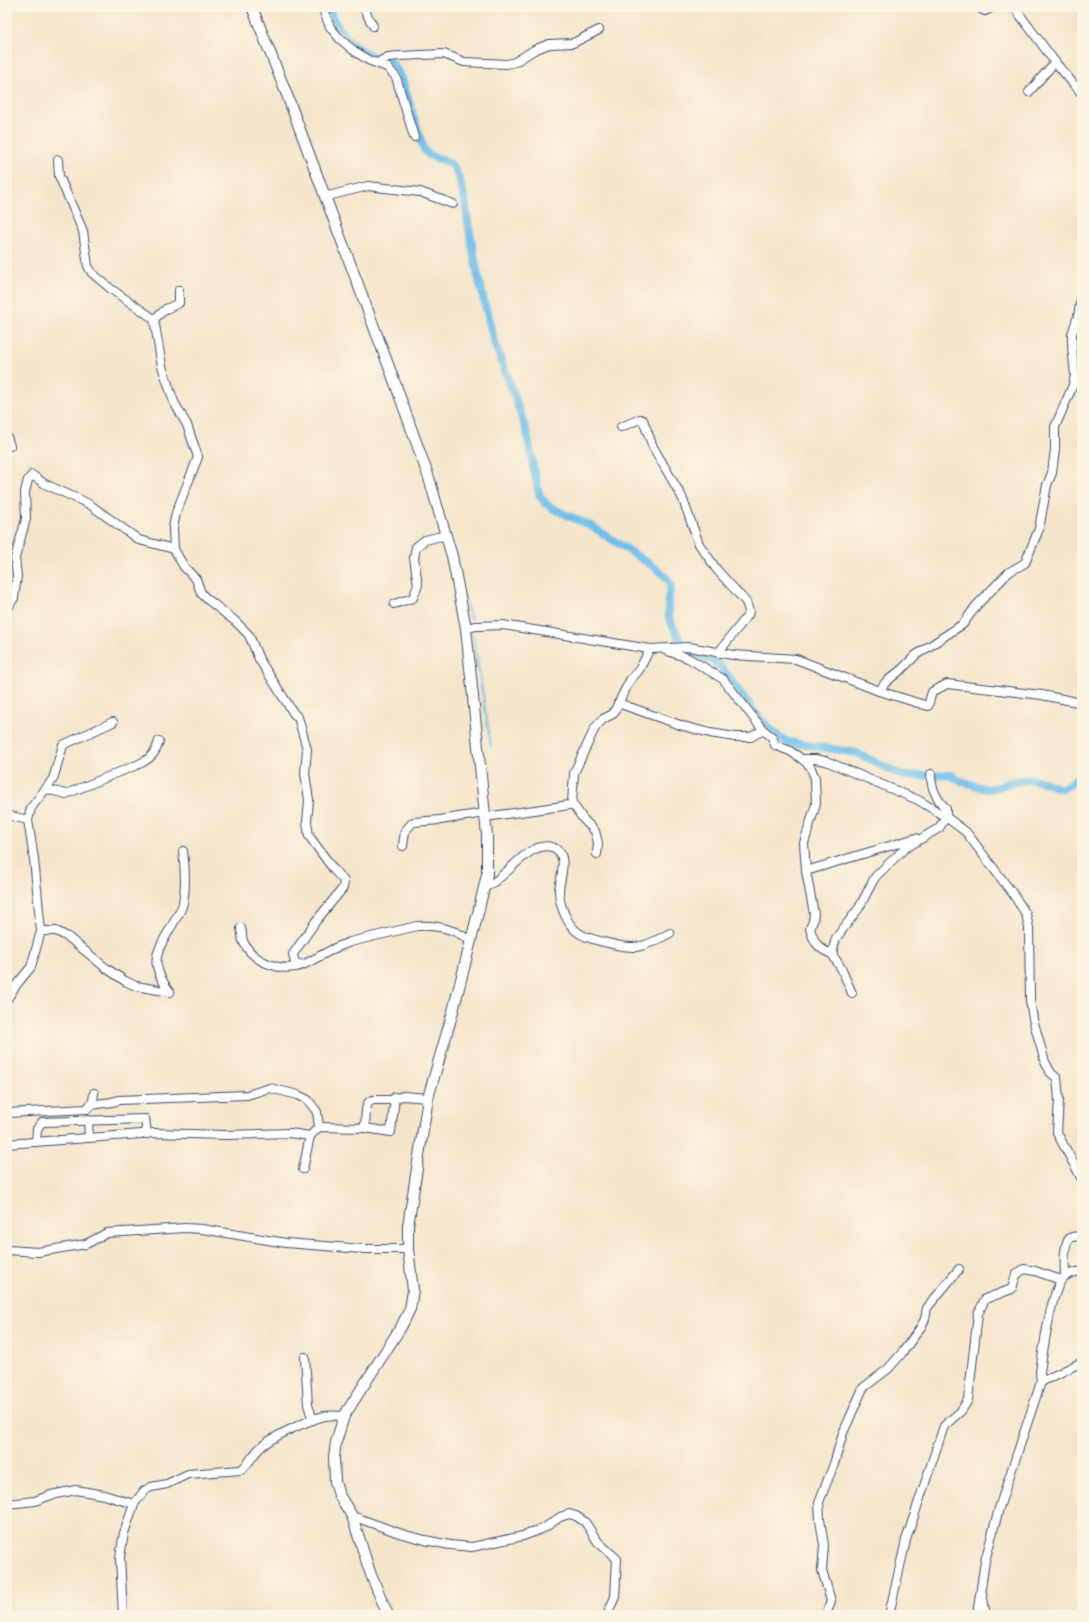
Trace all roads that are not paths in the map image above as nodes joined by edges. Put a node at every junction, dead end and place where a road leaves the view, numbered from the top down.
1 (252, 7) edge
2 (322, 7) edge
3 (363, 7) edge
4 (979, 7) edge
5 (993, 7) edge
6 (1014, 7) edge
7 (373, 26) dead end
8 (599, 30) dead end
9 (382, 60) junction
10 (1055, 62) junction
11 (1029, 92) dead end
12 (1082, 94) edge
13 (414, 137) dead end
14 (58, 160) dead end
15 (324, 197) junction
16 (453, 204) dead end
17 (179, 290) dead end
18 (1082, 294) edge
19 (154, 319) junction
20 (621, 428) dead end
21 (7, 437) edge
22 (10, 446) dead end
23 (446, 535) junction
24 (174, 549) junction
25 (394, 604) dead end
26 (7, 609) edge
27 (466, 628) junction
28 (655, 649) junction
29 (718, 653) junction
30 (879, 691) junction
31 (618, 703) junction
32 (1082, 703) edge
33 (113, 722) dead end
34 (763, 730) junction
35 (159, 741) dead end
36 (802, 759) junction
37 (931, 777) dead end
38 (46, 789) junction
39 (572, 803) junction
40 (7, 815) edge
41 (485, 815) junction
42 (946, 818) junction
43 (28, 820) junction
44 (926, 835) junction
45 (403, 846) dead end
46 (183, 851) dead end
47 (597, 854) dead end
48 (806, 871) junction
49 (484, 888) junction
50 (241, 928) dead end
51 (41, 931) junction
52 (670, 933) dead end
53 (471, 942) junction
54 (832, 954) junction
55 (303, 965) junction
56 (852, 993) dead end
57 (7, 999) edge
58 (94, 1093) dead end
59 (395, 1097) junction
60 (428, 1098) junction
61 (90, 1106) junction
62 (7, 1113) edge
63 (88, 1120) junction
64 (319, 1127) junction
65 (365, 1128) junction
66 (147, 1134) junction
67 (310, 1136) junction
68 (89, 1138) junction
69 (36, 1142) junction
70 (7, 1144) edge
71 (303, 1168) dead end
72 (1082, 1179) edge
73 (1082, 1237) edge
74 (408, 1249) junction
75 (7, 1250) edge
76 (959, 1269) dead end
77 (1082, 1271) edge
78 (1063, 1278) junction
79 (305, 1357) dead end
80 (1082, 1362) edge
81 (1041, 1382) junction
82 (344, 1416) junction
83 (313, 1420) junction
84 (7, 1504) edge
85 (134, 1504) junction
86 (352, 1516) junction
87 (980, 1588) junction
88 (122, 1615) edge
89 (388, 1615) edge
90 (607, 1615) edge
91 (826, 1615) edge
92 (889, 1615) edge
93 (976, 1615) edge
94 (986, 1615) edge

1 - 15 main road
2 - 9 street
3 - 7 street
4 - 5 street
6 - 10 street
8 - 9 street
9 - 13 street
10 - 11 street
10 - 12 street
14 - 19 street
15 - 16 street
15 - 23 main road
17 - 19 street
18 - 30 street
19 - 24 street
20 - 29 street
21 - 22 street
23 - 25 street
23 - 27 main road
24 - 26 street
24 - 55 street
27 - 28 street
27 - 41 main road
28 - 29 street
28 - 31 street
28 - 34 street
29 - 30 street
30 - 32 street
31 - 34 street
31 - 39 street
33 - 38 street
34 - 36 street
35 - 38 street
36 - 42 street
36 - 48 street
37 - 42 street
38 - 43 street
39 - 41 street
39 - 47 street
40 - 43 street
41 - 45 street
41 - 49 main road
42 - 44 street
42 - 72 street
43 - 51 street
44 - 48 street
44 - 54 street
46 - 51 street
48 - 54 street
49 - 52 street
49 - 53 main road
50 - 55 street
51 - 57 street
53 - 55 street
53 - 60 main road
54 - 56 street
58 - 61 street
59 - 60 street
59 - 65 street
59 - 65 street
60 - 74 main road
61 - 62 street
61 - 64 street
63 - 66 street
63 - 68 street
63 - 69 street
64 - 65 street
64 - 67 street
66 - 67 street
66 - 68 street
67 - 71 street
68 - 69 street
69 - 70 street
73 - 78 street
74 - 75 street
74 - 82 main road
76 - 91 street
77 - 78 street
78 - 81 street
78 - 92 street
79 - 83 street
80 - 81 street
81 - 87 street
82 - 83 street
82 - 86 main road
83 - 85 street
84 - 85 street
85 - 88 street
86 - 89 main road
86 - 90 street
87 - 93 street
87 - 94 street

